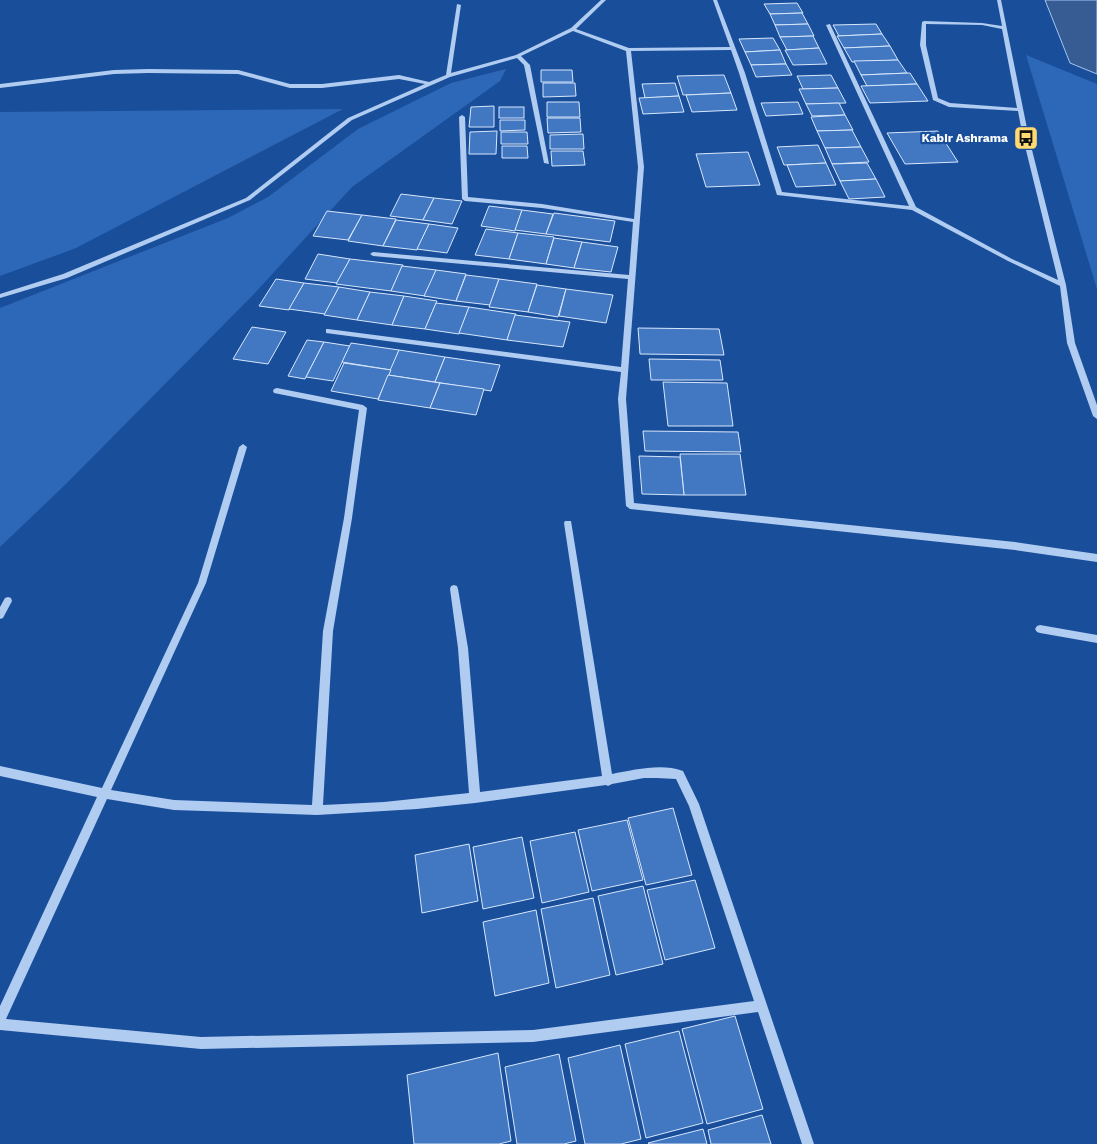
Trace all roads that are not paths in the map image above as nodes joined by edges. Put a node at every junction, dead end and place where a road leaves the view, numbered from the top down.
1 (604, 0) edge
2 (715, 0) edge
3 (999, 0) edge
4 (460, 5) dead end
5 (828, 26) dead end
6 (1004, 28) junction
7 (573, 29) junction
8 (733, 48) junction
9 (628, 50) junction
10 (518, 56) junction
11 (448, 76) junction
12 (430, 84) junction
13 (0, 86) edge
14 (1020, 110) junction
15 (462, 117) dead end
16 (547, 163) dead end
17 (913, 208) junction
18 (637, 221) junction
19 (373, 254) dead end
20 (632, 277) junction
21 (1063, 285) junction
22 (0, 296) edge
23 (328, 332) dead end
24 (624, 370) junction
25 (277, 392) dead end
26 (1097, 416) edge
27 (244, 447) dead end
28 (568, 523) dead end
29 (1097, 558) edge
30 (454, 590) dead end
31 (8, 601) dead end
32 (0, 614) edge
33 (1040, 629) dead end
34 (1097, 639) edge
35 (0, 772) edge
36 (608, 781) junction
37 (105, 794) junction
38 (475, 798) junction
39 (318, 810) junction
40 (762, 1006) junction
41 (0, 1020) edge
42 (0, 1024) edge
43 (808, 1144) edge

1 - 7 street
2 - 8 street
3 - 6 street
4 - 11 street
5 - 17 street
6 - 14 street
6 - 14 street
7 - 9 street
7 - 10 street
8 - 9 street
8 - 17 street
9 - 18 street
10 - 11 street
10 - 16 street
11 - 12 street
12 - 13 street
12 - 22 street
14 - 21 street
15 - 18 street
17 - 21 street
18 - 20 street
19 - 20 street
20 - 24 street
21 - 26 street
23 - 24 street
24 - 29 street
25 - 39 street
27 - 37 street
28 - 36 street
30 - 38 street
31 - 32 street
33 - 34 street
35 - 37 street
36 - 38 street
36 - 40 street
37 - 39 street
37 - 41 street
38 - 39 street
40 - 42 street
40 - 43 street

